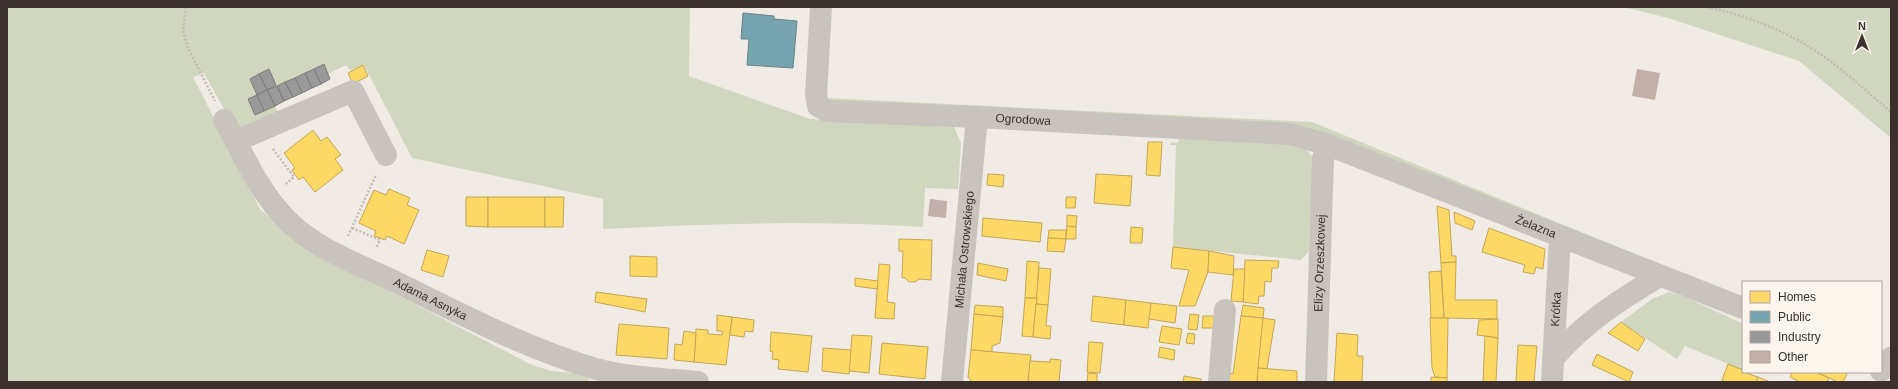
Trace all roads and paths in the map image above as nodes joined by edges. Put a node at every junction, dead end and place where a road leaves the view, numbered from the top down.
1 (186, 7) edge
2 (821, 7) edge
3 (1707, 7) edge
4 (1891, 112) edge
5 (977, 117) junction
6 (224, 120) joint
7 (236, 141) junction
8 (271, 145) dead end
9 (1328, 145) junction
10 (386, 155) joint
11 (283, 186) dead end
12 (352, 228) junction
13 (1560, 237) junction
14 (345, 242) dead end
15 (375, 250) dead end
16 (1660, 276) junction
17 (1742, 308) edge
18 (1225, 310) dead end
19 (1891, 358) edge
20 (1553, 359) junction
21 (1882, 369) edge
22 (1879, 373) edge
23 (1882, 373) edge
24 (620, 378) edge
25 (1891, 378) edge
26 (698, 382) edge
27 (952, 382) edge
28 (1219, 382) edge
29 (1316, 382) edge
30 (1552, 382) edge
31 (1872, 382) edge

1 - 6 path
2 - 5 street, Ogrodowa
3 - 4 path
5 - 9 street, Ogrodowa
5 - 27 street, Michała Ostrowskiego
6 - 7 street, Adama Asnyka
7 - 10 street
7 - 24 street, Adama Asnyka
8 - 11 path
9 - 13 street, Żelazna
9 - 29 street, Elizy Orzeszkowej
10 - 12 path
12 - 14 path
12 - 15 path
13 - 16 street, Żelazna
13 - 20 street, Krótka
16 - 17 street, Żelazna
16 - 20 street
18 - 28 street
19 - 21 street
20 - 30 street, Krótka
22 - 31 street
23 - 25 street
24 - 26 street, Adama Asnyka

